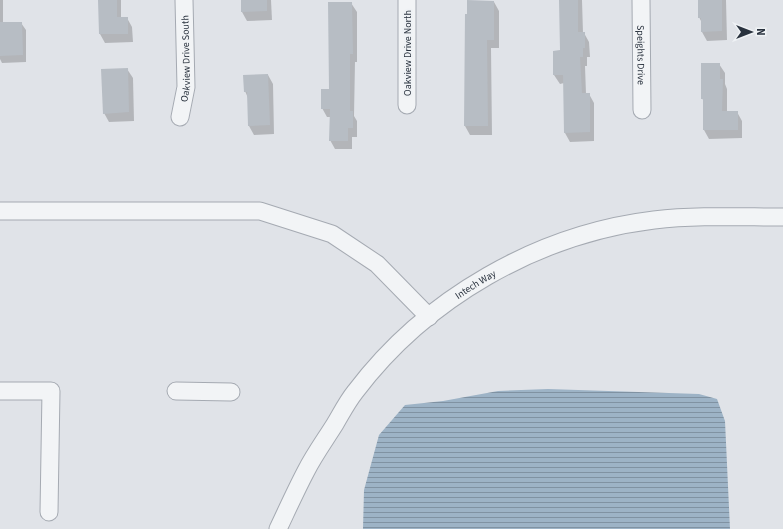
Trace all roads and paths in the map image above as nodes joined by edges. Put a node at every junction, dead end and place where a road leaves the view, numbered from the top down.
1 (184, 0) edge
2 (407, 0) edge
3 (640, 0) edge
4 (407, 105) dead end
5 (642, 110) dead end
6 (180, 117) dead end
7 (0, 211) edge
8 (783, 217) edge
9 (429, 316) junction
10 (0, 391) edge
11 (176, 391) dead end
12 (230, 392) dead end
13 (49, 512) dead end
14 (278, 529) edge

1 - 6 street, Oakview Drive South
2 - 4 street, Oakview Drive North
3 - 5 street, Speights Drive
7 - 9 street
8 - 9 street, Intech Way
9 - 14 street, Intech Way
10 - 13 street
11 - 12 street

